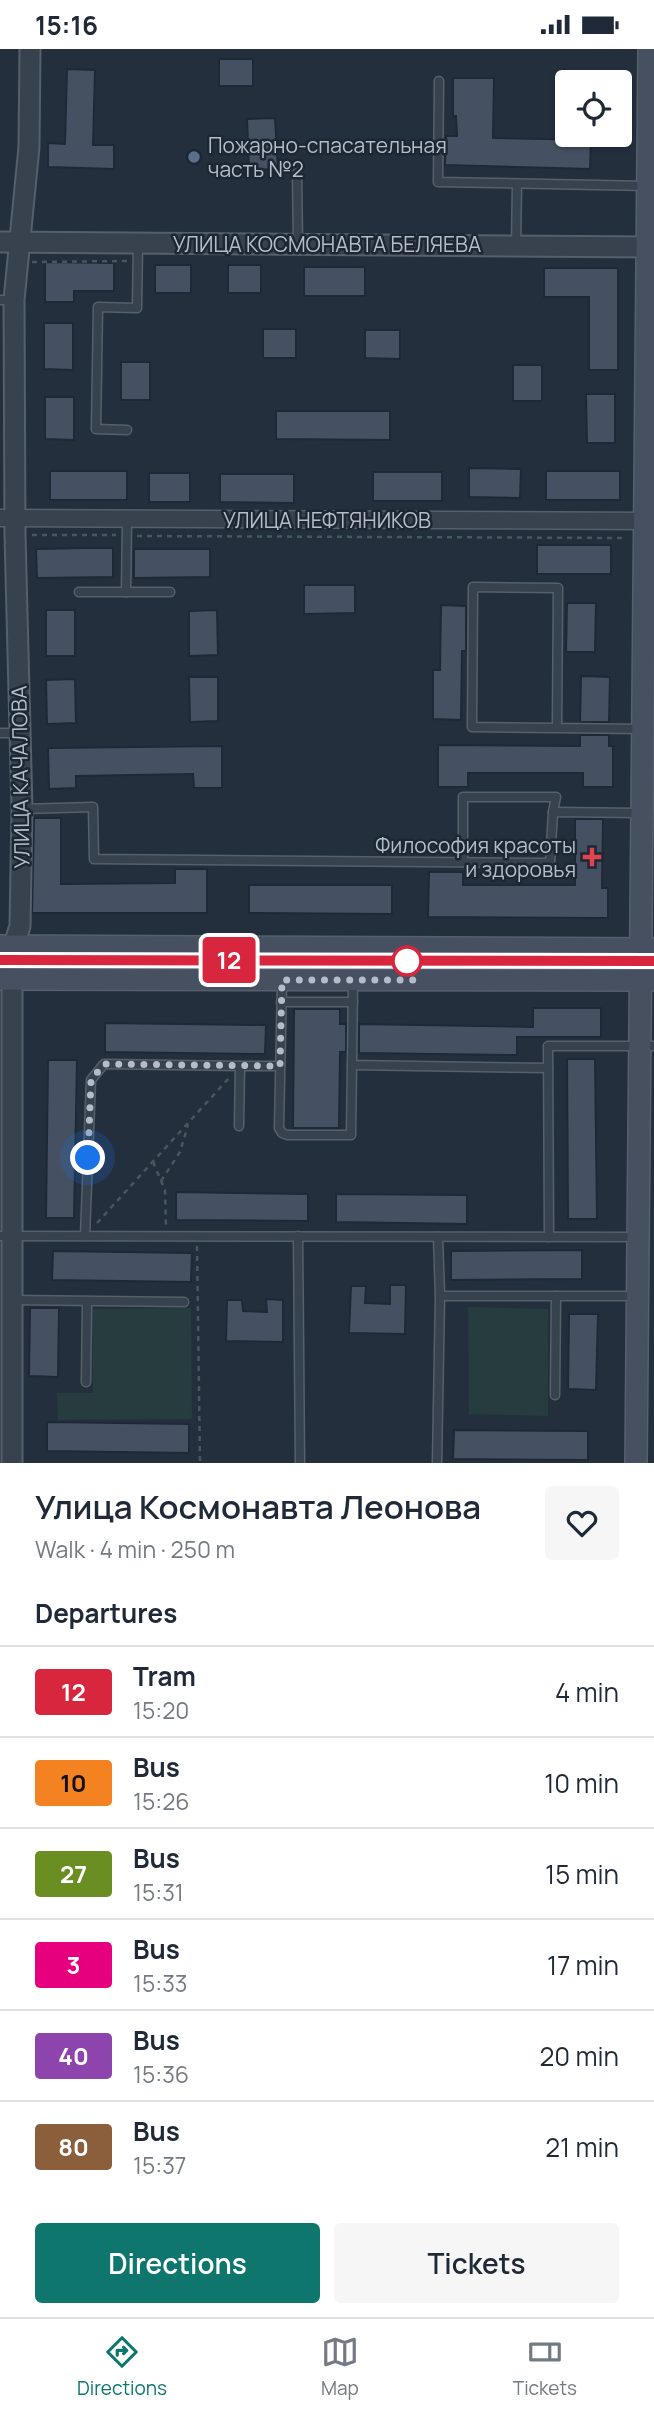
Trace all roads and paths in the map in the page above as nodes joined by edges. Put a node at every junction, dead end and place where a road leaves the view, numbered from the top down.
1 (30, 49) edge
2 (651, 56) edge
3 (439, 81) dead end
4 (297, 173) dead end
5 (517, 184) junction
6 (648, 186) junction
7 (10, 242) edge
8 (138, 243) junction
9 (298, 244) junction
10 (516, 246) junction
11 (651, 247) edge
12 (7, 300) edge
13 (127, 430) dead end
14 (8, 518) edge
15 (649, 521) edge
16 (126, 527) junction
17 (32, 535) dead end
18 (627, 538) dead end
19 (79, 592) dead end
20 (126, 592) junction
21 (170, 592) dead end
22 (648, 695) edge
23 (557, 728) junction
24 (643, 729) junction
25 (0, 733) edge
26 (20, 733) junction
27 (648, 777) edge
28 (22, 809) junction
29 (553, 811) junction
30 (642, 813) junction
31 (463, 862) junction
32 (648, 874) edge
33 (6, 947) edge
34 (647, 949) edge
35 (6, 979) edge
36 (282, 980) junction
37 (354, 980) junction
38 (647, 980) edge
39 (281, 1002) junction
40 (353, 1003) junction
41 (647, 1046) edge
42 (6, 1056) edge
43 (352, 1065) junction
44 (240, 1066) junction
45 (280, 1066) junction
46 (548, 1068) junction
47 (189, 1122) junction
48 (239, 1126) dead end
49 (153, 1162) junction
50 (162, 1181) junction
51 (6, 1236) edge
52 (85, 1236) junction
53 (166, 1236) junction
54 (197, 1236) junction
55 (298, 1236) junction
56 (438, 1237) junction
57 (549, 1237) junction
58 (637, 1237) junction
59 (8, 1287) edge
60 (440, 1296) junction
61 (556, 1296) junction
62 (637, 1296) junction
63 (87, 1301) junction
64 (184, 1302) dead end
65 (6, 1379) edge
66 (86, 1382) dead end
67 (555, 1395) dead end
68 (12, 1463) edge
69 (201, 1463) edge
70 (300, 1463) edge
71 (437, 1463) edge
72 (636, 1463) edge

1 - 7 street, УЛИЦА КАЧАЛОВА
2 - 6 main road
3 - 5 lane
4 - 9 lane
5 - 6 lane
5 - 10 lane
6 - 11 main road
7 - 8 street, УЛИЦА КОСМОНАВТА БЕЛЯЕВА
7 - 12 street, УЛИЦА КАЧАЛОВА
8 - 9 street, УЛИЦА КОСМОНАВТА БЕЛЯЕВА
8 - 13 lane
9 - 10 street, УЛИЦА КОСМОНАВТА БЕЛЯЕВА
10 - 11 street, УЛИЦА КОСМОНАВТА БЕЛЯЕВА
11 - 15 main road
12 - 14 street, УЛИЦА КАЧАЛОВА
14 - 16 street, УЛИЦА НЕФТЯНИКОВ
14 - 26 street, УЛИЦА КАЧАЛОВА
15 - 16 street, УЛИЦА НЕФТЯНИКОВ
15 - 22 main road
16 - 17 path
16 - 18 path
16 - 20 lane
19 - 20 lane
20 - 21 lane
22 - 24 main road
23 - 23 lane
23 - 24 lane
24 - 27 main road
25 - 26 lane
26 - 28 street, УЛИЦА КАЧАЛОВА
27 - 30 main road
28 - 31 lane
28 - 33 street, УЛИЦА КАЧАЛОВА
29 - 30 lane
29 - 31 lane
29 - 31 lane
30 - 32 main road
32 - 34 main road
33 - 34 main road
33 - 35 street, УЛИЦА КАЧАЛОВА
34 - 38 main road
35 - 36 main road
35 - 42 street, УЛИЦА КАЧАЛОВА
36 - 37 main road
36 - 39 lane
37 - 38 main road
37 - 40 lane
38 - 41 main road
39 - 40 lane
39 - 45 lane
40 - 43 lane
41 - 46 lane
41 - 58 main road
42 - 51 street, УЛИЦА КАЧАЛОВА
43 - 45 lane
43 - 46 lane
44 - 45 lane
44 - 47 path
44 - 48 lane
44 - 52 lane
46 - 57 lane
47 - 49 path
47 - 50 path
49 - 50 path
49 - 52 path
50 - 53 path
51 - 52 lane
51 - 59 street, УЛИЦА КАЧАЛОВА
52 - 53 lane
53 - 54 lane
54 - 55 lane
54 - 69 path
55 - 56 lane
55 - 70 lane
56 - 57 lane
56 - 60 lane
57 - 58 lane
58 - 62 main road
59 - 63 lane
59 - 65 street, УЛИЦА КАЧАЛОВА
60 - 61 lane
60 - 71 lane
61 - 62 lane
61 - 67 lane
62 - 72 main road
63 - 64 lane
63 - 66 lane
65 - 68 street, УЛИЦА КАЧАЛОВА

